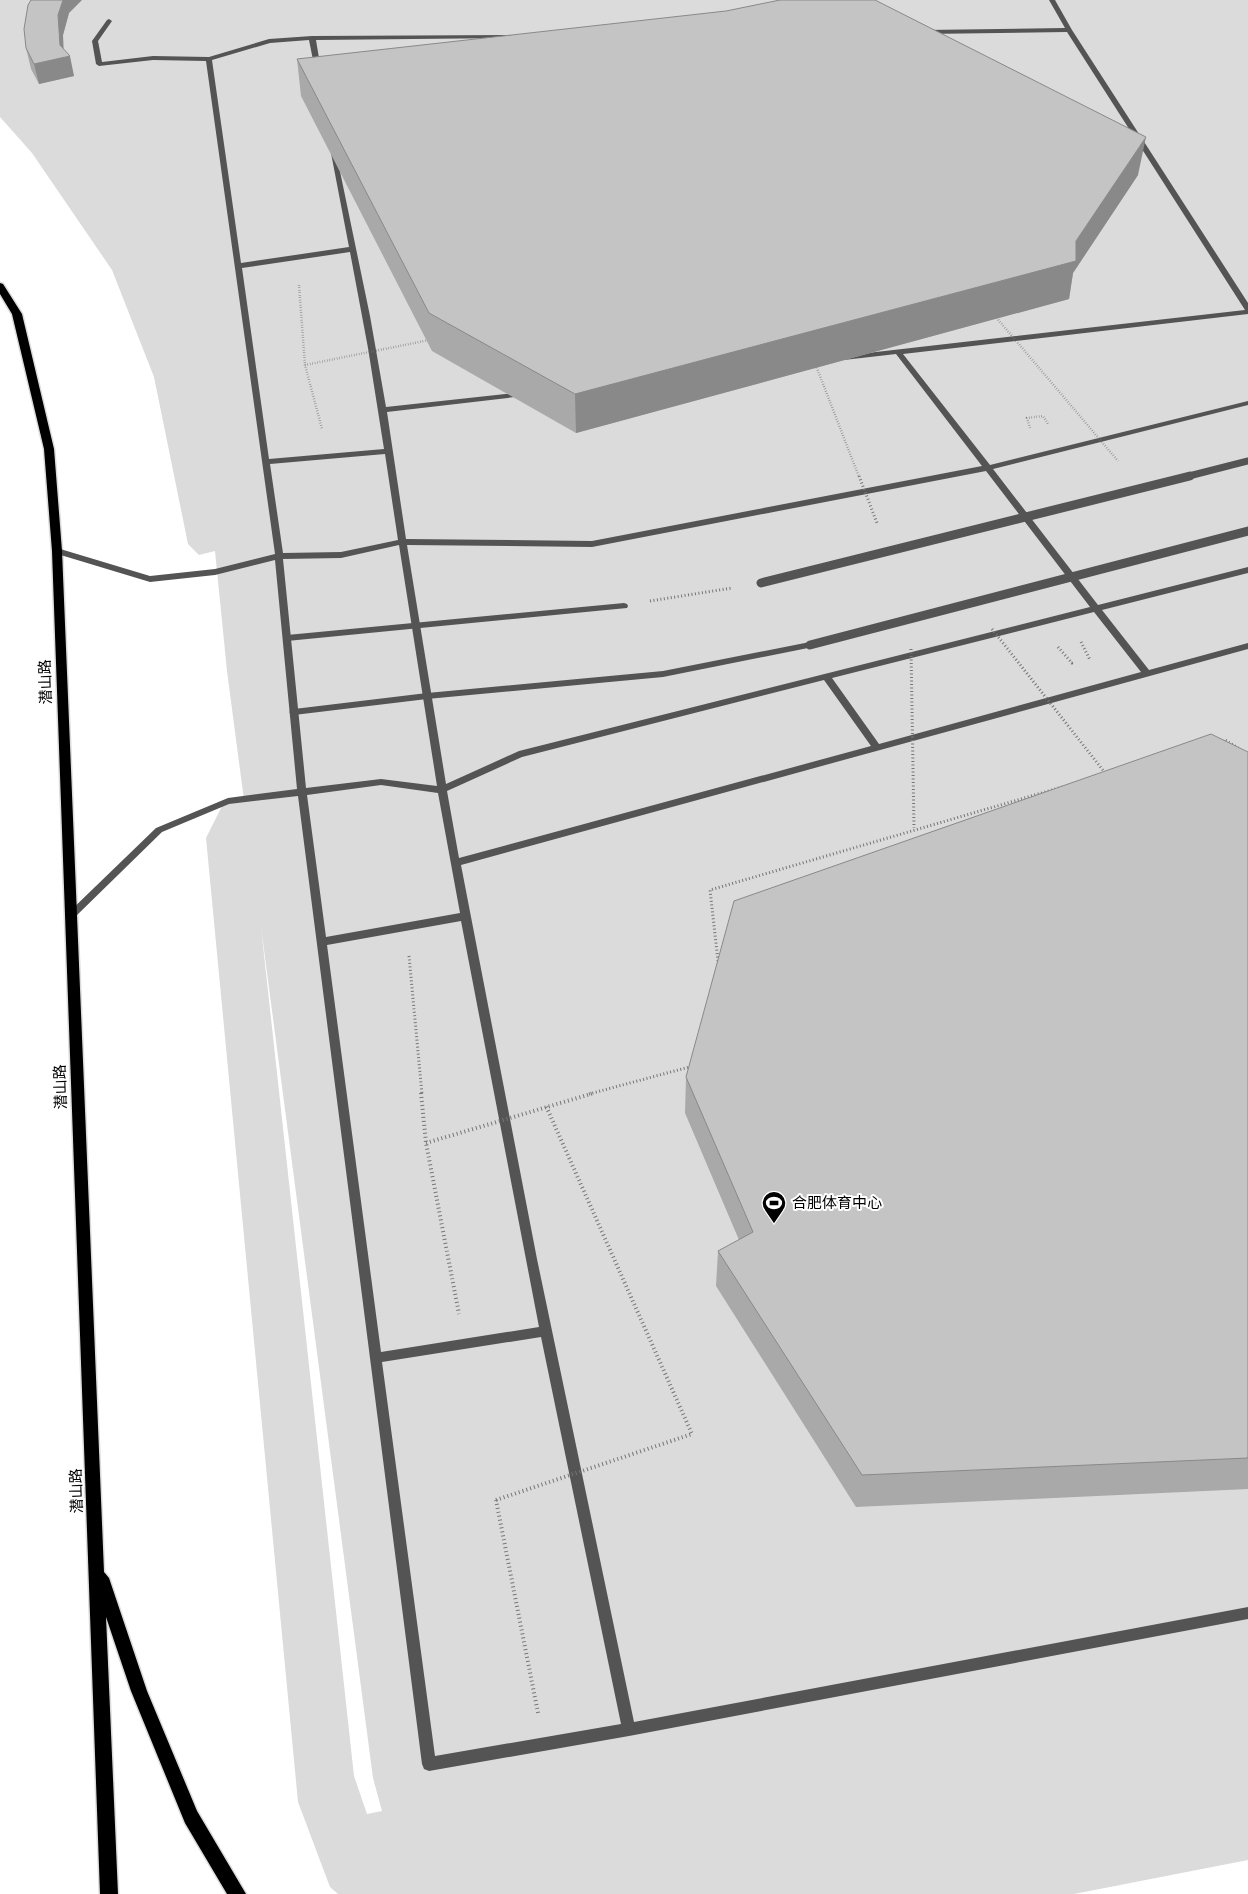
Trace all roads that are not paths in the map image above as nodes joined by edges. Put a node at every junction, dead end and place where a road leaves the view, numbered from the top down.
1 (1052, 0) edge
2 (109, 20) dead end
3 (1069, 30) junction
4 (919, 32) edge
5 (521, 36) edge
6 (312, 38) junction
7 (209, 60) junction
8 (320, 76) edge
9 (332, 144) edge
10 (352, 249) junction
11 (238, 266) junction
12 (0, 286) edge
13 (1248, 311) edge
14 (898, 352) junction
15 (830, 360) edge
16 (529, 394) edge
17 (1248, 403) edge
18 (383, 410) junction
19 (388, 451) junction
20 (1248, 461) edge
21 (266, 462) junction
22 (987, 468) junction
23 (1248, 531) edge
24 (401, 542) junction
25 (57, 551) junction
26 (279, 556) junction
27 (1248, 570) edge
28 (761, 583) road end
29 (624, 606) road end
30 (1096, 608) junction
31 (416, 626) junction
32 (287, 638) junction
33 (1248, 646) edge
34 (1147, 674) junction
35 (826, 677) junction
36 (427, 696) junction
37 (294, 712) junction
38 (877, 748) junction
39 (442, 790) junction
40 (302, 793) junction
41 (456, 864) junction
42 (71, 915) junction
43 (466, 916) junction
44 (321, 942) junction
45 (545, 1331) junction
46 (376, 1358) junction
47 (96, 1564) junction
48 (1248, 1613) edge
49 (629, 1729) junction
50 (109, 1894) edge
51 (237, 1894) edge

1 - 3 street
2 - 7 street
3 - 4 street
3 - 13 street
5 - 6 street
6 - 7 street
6 - 8 street
7 - 11 street
9 - 10 street
10 - 11 street
10 - 18 street
11 - 21 street
12 - 25 main road, 潜山路
13 - 14 street
14 - 15 street
14 - 22 street
16 - 18 street
17 - 22 street
18 - 19 street
19 - 21 street
19 - 24 street
20 - 28 street, bridge
21 - 26 street
22 - 24 street
22 - 30 street
23 - 36 street, bridge
24 - 26 street
24 - 31 street
25 - 26 street
25 - 42 main road, 潜山路
26 - 32 street
27 - 30 street
29 - 31 street
30 - 34 street
30 - 35 street
31 - 32 street
31 - 36 street
32 - 37 street
33 - 34 street
34 - 38 street
35 - 38 street
35 - 39 street
36 - 37 street
36 - 39 street
37 - 40 street
38 - 41 street
39 - 40 street
39 - 41 street
40 - 42 street
40 - 44 street
41 - 43 street
42 - 47 main road, 潜山路
43 - 44 street
43 - 45 street
44 - 46 street
45 - 46 street
45 - 49 street
46 - 49 street
47 - 50 main road, 潜山路
47 - 51 main road
48 - 49 street

